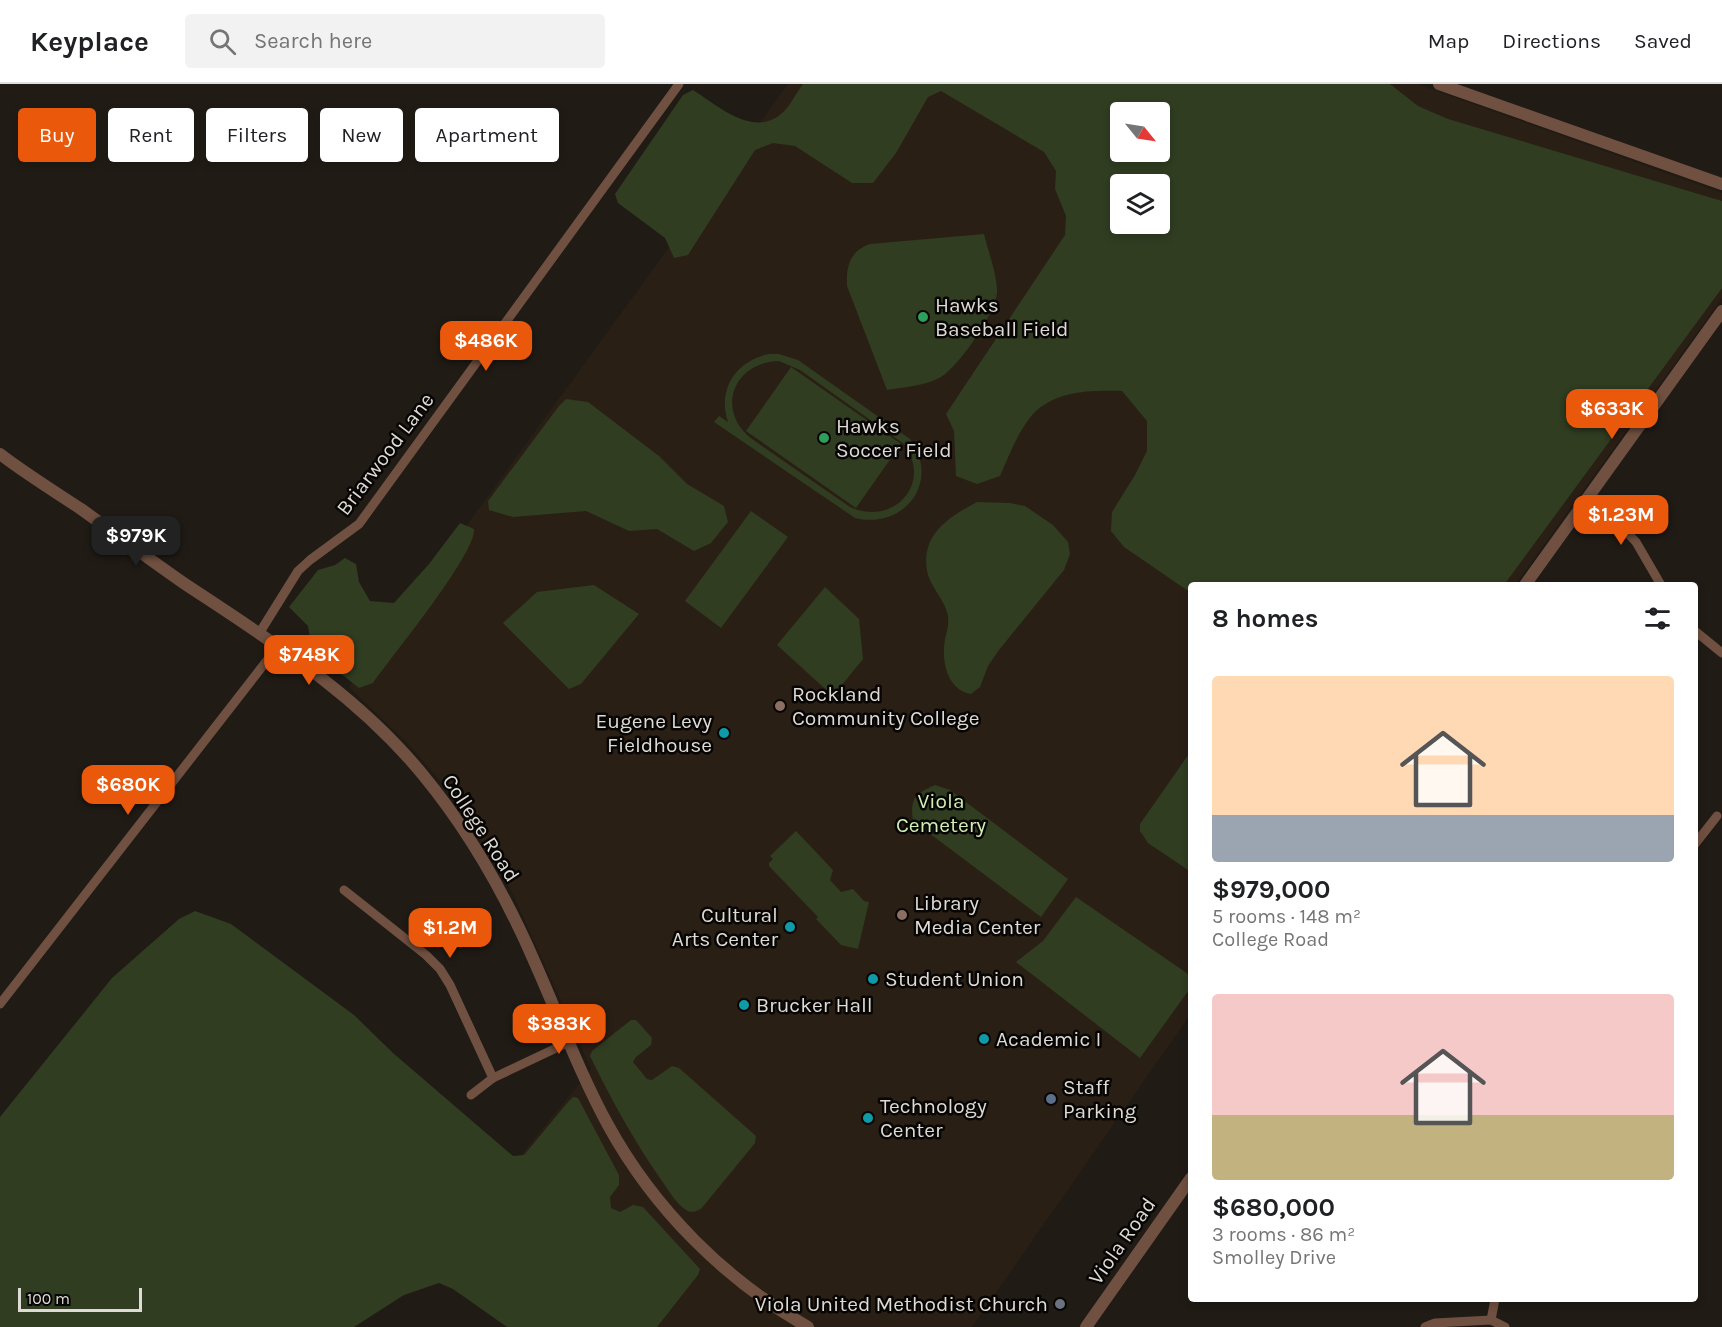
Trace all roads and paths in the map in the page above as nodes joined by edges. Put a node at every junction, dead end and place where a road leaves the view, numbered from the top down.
1 (679, 84) edge
2 (1440, 84) edge
3 (1722, 184) edge
4 (1722, 311) edge
5 (0, 454) edge
6 (1586, 502) junction
7 (1527, 582) edge
8 (1659, 582) edge
9 (260, 632) junction
10 (1698, 633) edge
11 (279, 645) junction
12 (1722, 653) edge
13 (1717, 816) dead end
14 (1698, 840) edge
15 (344, 890) dead end
16 (0, 1004) edge
17 (569, 1042) junction
18 (493, 1078) junction
19 (471, 1095) dead end
20 (1188, 1182) edge
21 (1494, 1302) edge
22 (1491, 1320) junction
23 (808, 1327) edge
24 (1086, 1327) edge
25 (1425, 1327) edge
26 (1505, 1327) edge

1 - 9 street, Briarwood Lane
2 - 3 street
4 - 6 street
5 - 9 street, College Road
6 - 7 street
6 - 8 street
9 - 11 street, College Road
10 - 12 street
11 - 16 street
11 - 17 street, College Road
13 - 14 street
15 - 18 street
17 - 18 street
17 - 23 street, College Road
18 - 19 street
20 - 24 street, Viola Road
21 - 22 street
22 - 25 street
22 - 26 street

